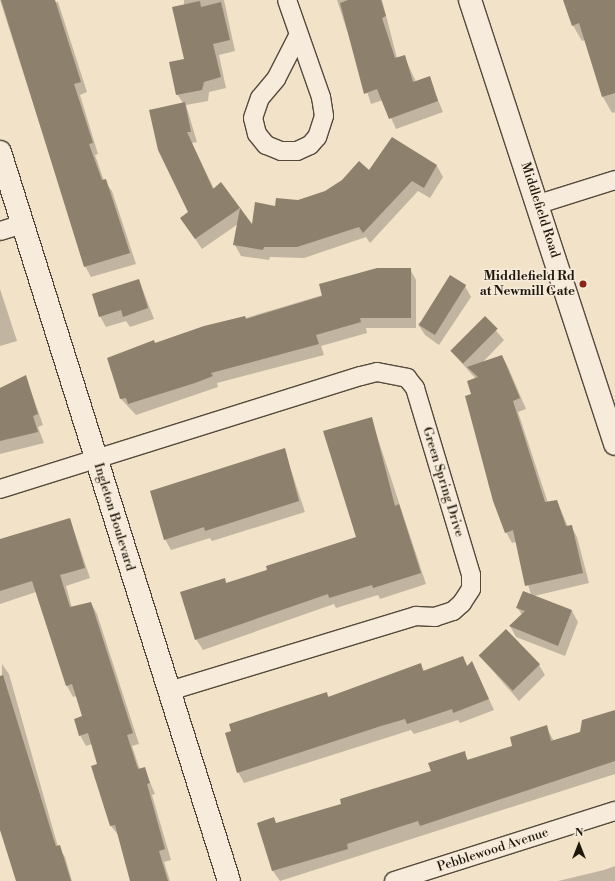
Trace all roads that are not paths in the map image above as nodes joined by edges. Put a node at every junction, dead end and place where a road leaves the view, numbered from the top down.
1 (288, 0) edge
2 (470, 0) edge
3 (298, 36) junction
4 (0, 152) edge
5 (615, 180) edge
6 (539, 204) junction
7 (23, 224) junction
8 (0, 231) edge
9 (615, 444) edge
10 (96, 459) junction
11 (0, 489) edge
12 (168, 691) junction
13 (615, 811) edge
14 (230, 881) edge
15 (394, 881) edge

1 - 3 street
2 - 6 street, Middlefield Road
3 - 3 street
4 - 7 street, Ingleton Boulevard
5 - 6 street
6 - 9 street, Middlefield Road
7 - 8 street
7 - 10 street, Ingleton Boulevard
10 - 11 street, Green Spring Drive
10 - 12 street, Ingleton Boulevard
10 - 12 street, Green Spring Drive
12 - 14 street, Ingleton Boulevard
13 - 15 street, Pebblewood Avenue

